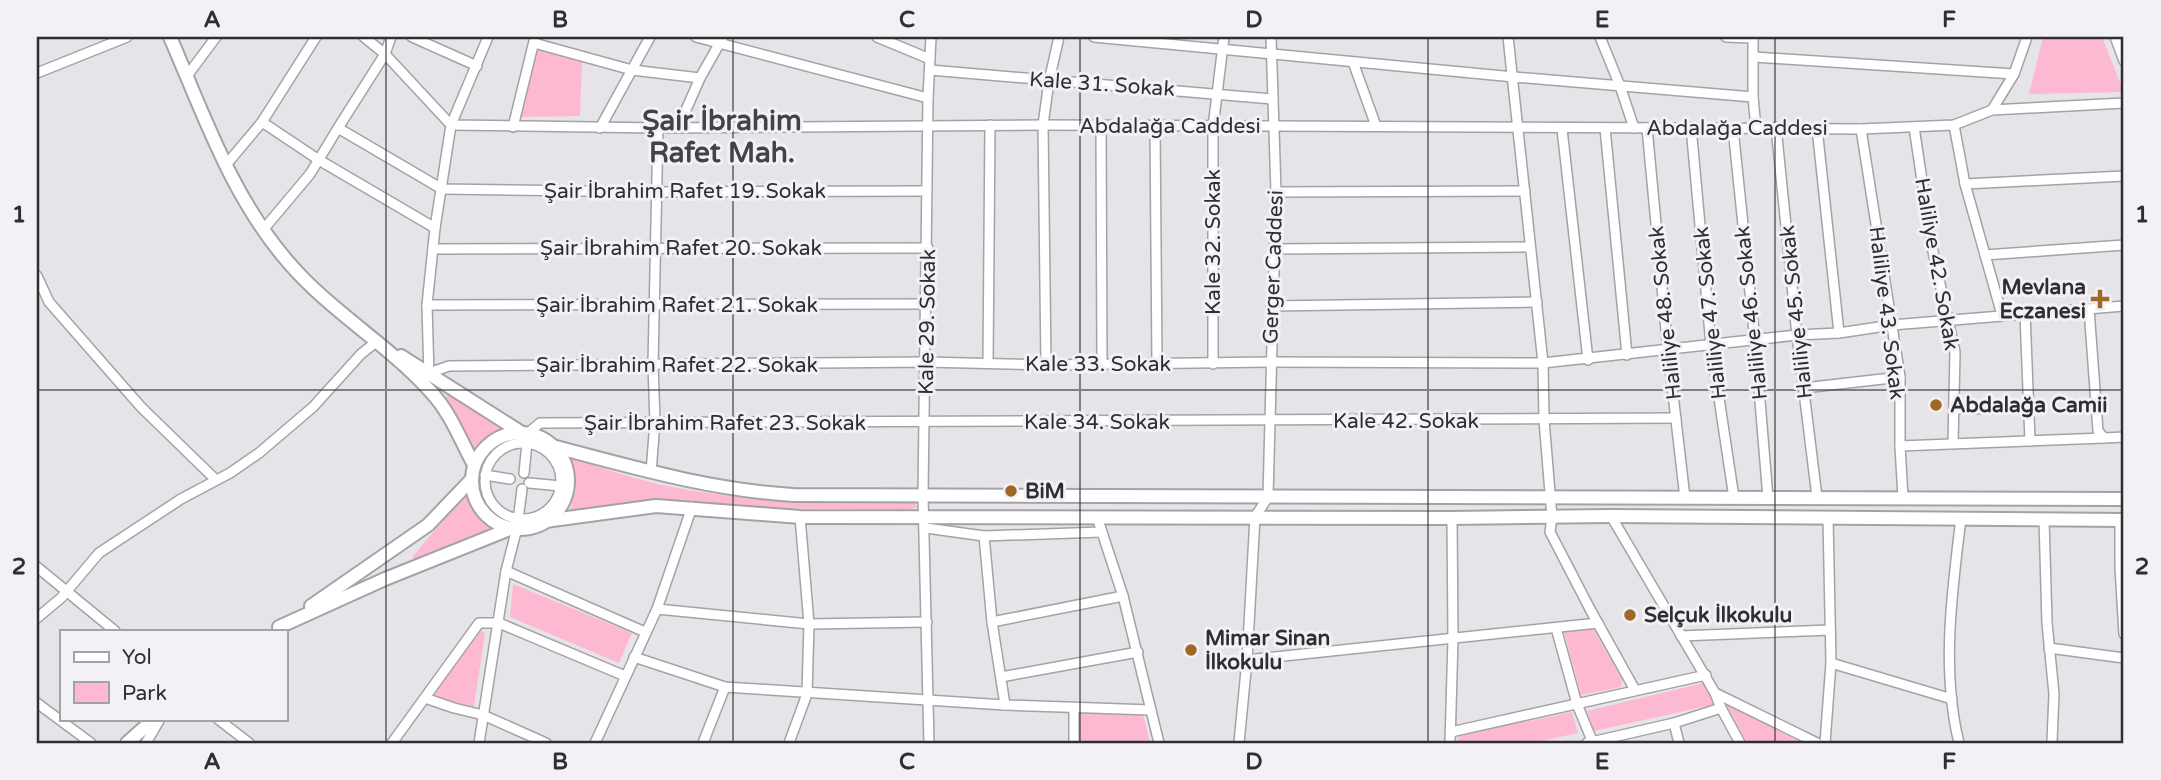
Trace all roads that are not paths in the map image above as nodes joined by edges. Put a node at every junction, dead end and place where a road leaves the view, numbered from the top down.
1 (127, 37) edge
2 (170, 37) edge
3 (216, 37) edge
4 (316, 37) edge
5 (364, 37) edge
6 (391, 37) edge
7 (412, 37) edge
8 (488, 37) edge
9 (650, 37) edge
10 (696, 37) edge
11 (877, 37) edge
12 (931, 37) edge
13 (1059, 37) edge
14 (1094, 37) edge
15 (1224, 37) edge
16 (1271, 37) edge
17 (1508, 37) edge
18 (1600, 37) edge
19 (1726, 37) edge
20 (1753, 37) edge
21 (2027, 37) edge
22 (2115, 37) edge
23 (534, 40) edge
24 (722, 40) edge
25 (1224, 49) junction
26 (1271, 53) junction
27 (385, 54) junction
28 (1754, 57) junction
29 (930, 58) junction
30 (2124, 61) edge
31 (1353, 62) junction
32 (477, 66) junction
33 (632, 70) junction
34 (930, 70) junction
35 (37, 73) edge
36 (2014, 74) junction
37 (187, 76) junction
38 (700, 78) junction
39 (1514, 78) junction
40 (1049, 81) junction
41 (1620, 86) junction
42 (1217, 93) junction
43 (1753, 97) junction
44 (928, 98) junction
45 (1273, 99) junction
46 (2124, 103) edge
47 (1992, 110) junction
48 (262, 122) junction
49 (451, 125) junction
50 (990, 125) junction
51 (1044, 125) junction
52 (1273, 125) junction
53 (1376, 125) junction
54 (1954, 125) junction
55 (1101, 126) junction
56 (513, 127) junction
57 (929, 127) junction
58 (1155, 127) junction
59 (1213, 127) junction
60 (1691, 127) junction
61 (1776, 127) junction
62 (1914, 127) junction
63 (338, 128) junction
64 (600, 128) junction
65 (658, 128) junction
66 (678, 128) junction
67 (1605, 128) junction
68 (1634, 128) junction
69 (1647, 128) junction
70 (1732, 128) junction
71 (1756, 128) junction
72 (1817, 128) junction
73 (1518, 129) junction
74 (1562, 129) junction
75 (1861, 129) junction
76 (319, 160) junction
77 (225, 166) junction
78 (2124, 176) edge
79 (1965, 184) junction
80 (442, 189) junction
81 (927, 191) junction
82 (1525, 191) junction
83 (656, 192) junction
84 (1276, 192) junction
85 (435, 228) junction
86 (263, 230) junction
87 (2124, 245) edge
88 (656, 247) junction
89 (928, 247) junction
90 (1530, 247) junction
91 (433, 248) junction
92 (1273, 249) junction
93 (1985, 255) junction
94 (37, 276) edge
95 (1537, 302) junction
96 (427, 304) junction
97 (927, 304) junction
98 (654, 305) junction
99 (1271, 306) junction
100 (2124, 306) edge
101 (2089, 309) junction
102 (2025, 313) junction
103 (2002, 315) junction
104 (1949, 321) junction
105 (1892, 325) junction
106 (1839, 333) junction
107 (1797, 335) junction
108 (1755, 341) junction
109 (376, 342) junction
110 (1711, 345) junction
111 (1668, 351) junction
112 (1627, 355) junction
113 (1588, 360) junction
114 (926, 362) junction
115 (1270, 362) junction
116 (988, 363) junction
117 (1102, 363) junction
118 (1213, 363) junction
119 (1543, 363) junction
120 (1157, 364) junction
121 (653, 365) junction
122 (1046, 365) junction
123 (429, 373) junction
124 (1900, 377) junction
125 (1804, 388) junction
126 (432, 393) junction
127 (2029, 408) junction
128 (1954, 410) junction
129 (1676, 418) junction
130 (1544, 420) junction
131 (655, 422) junction
132 (1268, 422) junction
133 (925, 423) junction
134 (526, 436) junction
135 (2124, 437) edge
136 (2104, 438) junction
137 (2030, 441) junction
138 (1953, 443) junction
139 (552, 446) junction
140 (1900, 446) junction
141 (474, 466) junction
142 (651, 472) junction
143 (523, 473) dead end
144 (485, 475) junction
145 (472, 479) junction
146 (510, 479) dead end
147 (216, 480) junction
148 (561, 486) junction
149 (923, 496) junction
150 (1268, 497) junction
151 (1549, 497) junction
152 (1817, 497) junction
153 (1685, 498) junction
154 (1734, 498) junction
155 (1768, 498) junction
156 (1903, 498) junction
157 (2124, 499) edge
158 (692, 507) junction
159 (1611, 516) junction
160 (800, 517) junction
161 (1097, 517) junction
162 (1255, 517) junction
163 (1552, 517) junction
164 (1452, 518) junction
165 (1828, 518) junction
166 (1961, 518) junction
167 (2044, 519) junction
168 (2122, 520) edge
169 (545, 521) junction
170 (926, 523) junction
171 (516, 525) junction
172 (1102, 533) junction
173 (984, 536) junction
174 (37, 567) edge
175 (506, 571) junction
176 (68, 590) junction
177 (1123, 596) junction
178 (657, 609) junction
179 (37, 618) edge
180 (927, 622) junction
181 (992, 622) junction
182 (1598, 623) junction
183 (499, 624) junction
184 (809, 624) junction
185 (1556, 628) junction
186 (276, 629) edge
187 (114, 630) edge
188 (1830, 630) junction
189 (645, 632) junction
190 (2124, 634) edge
191 (1681, 636) junction
192 (1453, 639) junction
193 (2049, 648) junction
194 (1138, 652) junction
195 (634, 657) junction
196 (2124, 658) edge
197 (1247, 660) junction
198 (1831, 663) junction
199 (625, 676) junction
200 (1706, 676) junction
201 (1001, 677) junction
202 (725, 688) junction
203 (1635, 690) junction
204 (1716, 693) junction
205 (807, 694) junction
206 (425, 698) junction
207 (1952, 699) junction
208 (927, 700) junction
209 (37, 703) edge
210 (1577, 704) junction
211 (1006, 705) junction
212 (1074, 708) junction
213 (1721, 708) junction
214 (1151, 710) junction
215 (483, 715) junction
216 (153, 720) edge
217 (159, 720) edge
218 (219, 720) edge
219 (1674, 723) junction
220 (1451, 732) junction
221 (2052, 741) dead end
222 (91, 743) edge
223 (127, 743) edge
224 (146, 743) edge
225 (248, 743) edge
226 (392, 743) edge
227 (479, 743) edge
228 (546, 743) edge
229 (595, 743) edge
230 (704, 743) edge
231 (789, 743) edge
232 (929, 743) edge
233 (1074, 743) edge
234 (1159, 743) edge
235 (1239, 743) edge
236 (1450, 743) edge
237 (1591, 743) edge
238 (1679, 743) edge
239 (1740, 743) edge
240 (1817, 743) edge
241 (1825, 743) edge
242 (1959, 743) edge

1 - 35 street
2 - 37 main road
3 - 37 street
4 - 48 street
5 - 27 street
6 - 27 street
7 - 32 street
8 - 32 street
9 - 33 street
10 - 24 street
11 - 29 street
12 - 29 street, Kale 29. Sokak
13 - 40 street
14 - 25 street
15 - 25 street, Kale 32. Sokak
16 - 26 street, Gerger Caddesi
17 - 39 street
18 - 41 street
19 - 20 street
20 - 28 street
21 - 36 street
22 - 30 street
23 - 33 street
23 - 56 street
24 - 38 street
24 - 44 street
25 - 26 street
25 - 42 street, Kale 32. Sokak
26 - 31 street
26 - 45 street, Gerger Caddesi
27 - 49 street
27 - 63 street
28 - 36 street
28 - 43 street
29 - 34 street, Kale 29. Sokak
31 - 39 street
31 - 53 street
32 - 49 street
33 - 38 street
33 - 64 street
34 - 40 street, Kale 31. Sokak
34 - 44 street, Kale 29. Sokak
36 - 47 street
37 - 77 main road
38 - 66 street
39 - 41 street
39 - 73 street
40 - 42 street, Kale 31. Sokak
40 - 51 street
41 - 43 street
41 - 68 street
42 - 45 street, Kale 31. Sokak
42 - 59 street, Kale 32. Sokak
43 - 71 street
44 - 57 street, Kale 29. Sokak
45 - 52 street, Gerger Caddesi
46 - 47 street, Abdalağa Caddesi
47 - 54 street, Abdalağa Caddesi
48 - 76 street
48 - 77 street
49 - 56 street, Abdalağa Caddesi
49 - 80 street
50 - 51 street, Abdalağa Caddesi
50 - 57 street, Abdalağa Caddesi
50 - 116 street
51 - 55 street, Abdalağa Caddesi
51 - 122 street
52 - 53 street, Abdalağa Caddesi
52 - 59 street, Abdalağa Caddesi
52 - 84 street, Gerger Caddesi
53 - 73 street, Abdalağa Caddesi
54 - 62 street, Abdalağa Caddesi
54 - 79 street
55 - 58 street, Abdalağa Caddesi
55 - 117 street
56 - 64 street, Abdalağa Caddesi
57 - 66 street, Abdalağa Caddesi
57 - 81 street, Kale 29. Sokak
58 - 59 street, Abdalağa Caddesi
58 - 120 street
59 - 118 street, Kale 32. Sokak
60 - 69 street, Abdalağa Caddesi
60 - 70 street, Abdalağa Caddesi
60 - 110 street, Haliliye 47. Sokak
61 - 71 street, Abdalağa Caddesi
61 - 72 street, Abdalağa Caddesi
61 - 107 street, Haliliye 45. Sokak
62 - 75 street, Abdalağa Caddesi
62 - 104 street, Haliliye 42. Sokak
63 - 76 street
63 - 80 street
64 - 65 street, Abdalağa Caddesi
65 - 66 street, Abdalağa Caddesi
65 - 83 street
67 - 68 street, Abdalağa Caddesi
67 - 74 street, Abdalağa Caddesi
67 - 112 street
68 - 69 street, Abdalağa Caddesi
69 - 111 street, Haliliye 48. Sokak
70 - 71 street, Abdalağa Caddesi
70 - 108 street, Haliliye 46. Sokak
72 - 75 street, Abdalağa Caddesi
72 - 106 street
73 - 74 street, Abdalağa Caddesi
73 - 82 street
74 - 113 street
75 - 105 street, Haliliye 43. Sokak
76 - 85 street
76 - 86 street
77 - 86 main road
78 - 79 street
79 - 93 street
80 - 83 street, Şair İbrahim Rafet 19. Sokak
80 - 85 street
81 - 83 street, Şair İbrahim Rafet 19. Sokak
81 - 89 street, Kale 29. Sokak
82 - 84 street
82 - 90 street
83 - 88 street
84 - 92 street, Gerger Caddesi
85 - 91 street
86 - 109 main road
87 - 93 street
88 - 89 street, Şair İbrahim Rafet 20. Sokak
88 - 91 street, Şair İbrahim Rafet 20. Sokak
88 - 98 street
89 - 97 street, Kale 29. Sokak
90 - 92 street
90 - 95 street
91 - 96 street
92 - 99 street, Gerger Caddesi
93 - 103 street
94 - 147 street
95 - 99 street
95 - 119 street
96 - 98 street, Şair İbrahim Rafet 21. Sokak
96 - 123 street
97 - 98 street, Şair İbrahim Rafet 21. Sokak
97 - 114 street, Kale 29. Sokak
98 - 121 street
99 - 115 street, Gerger Caddesi
100 - 101 street, Kale 33. Sokak
101 - 102 street, Kale 33. Sokak
101 - 136 street
102 - 103 street, Kale 33. Sokak
102 - 127 street
103 - 104 street, Kale 33. Sokak
104 - 105 street, Kale 33. Sokak
104 - 128 street, Haliliye 42. Sokak
105 - 106 street, Kale 33. Sokak
105 - 124 street, Haliliye 43. Sokak
106 - 107 street, Kale 33. Sokak
107 - 108 street, Kale 33. Sokak
107 - 125 street, Haliliye 45. Sokak
108 - 110 street, Kale 33. Sokak
108 - 155 street, Haliliye 46. Sokak
109 - 123 main road
109 - 126 main road
109 - 147 street
110 - 111 street, Kale 33. Sokak
110 - 154 street, Haliliye 47. Sokak
111 - 112 street, Kale 33. Sokak
111 - 129 street, Haliliye 48. Sokak
112 - 113 street, Kale 33. Sokak
113 - 119 street, Kale 33. Sokak
114 - 116 street, Kale 33. Sokak
114 - 121 street, Şair İbrahim Rafet 22. Sokak
114 - 133 street, Kale 29. Sokak
115 - 118 street, Kale 33. Sokak
115 - 119 street, Kale 33. Sokak
115 - 132 street, Gerger Caddesi
116 - 122 street, Kale 33. Sokak
117 - 120 street, Kale 33. Sokak
117 - 122 street, Kale 33. Sokak
118 - 120 street, Kale 33. Sokak
119 - 130 street
121 - 123 street, Şair İbrahim Rafet 22. Sokak
121 - 131 street
123 - 126 street
123 - 134 main road
124 - 125 street
124 - 140 street, Haliliye 43. Sokak
125 - 152 street, Haliliye 45. Sokak
126 - 141 main road
127 - 128 street
127 - 137 street
128 - 138 street, Haliliye 42. Sokak
129 - 130 street, Kale 42. Sokak
129 - 153 street, Haliliye 48. Sokak
130 - 132 street, Kale 42. Sokak
130 - 151 street
131 - 133 street, Şair İbrahim Rafet 23. Sokak
131 - 134 street, Şair İbrahim Rafet 23. Sokak
131 - 142 street
132 - 133 street, Kale 34. Sokak
132 - 150 street, Gerger Caddesi
133 - 149 street, Kale 29. Sokak
134 - 139 main road
134 - 141 main road
134 - 143 street
134 - 144 street, Şair İbrahim Rafet 23. Sokak
134 - 148 street
135 - 136 street
136 - 137 street
137 - 138 street
138 - 140 street
139 - 142 main road
139 - 169 main road
140 - 156 street, Haliliye 43. Sokak
141 - 145 main road
142 - 149 main road
144 - 146 street
144 - 171 street
145 - 171 main road
145 - 186 main road
147 - 176 street
148 - 171 street
148 - 171 street
149 - 150 main road
149 - 170 street, Kale 29. Sokak
150 - 151 main road
150 - 162 street
151 - 153 main road
151 - 163 street
152 - 155 main road
152 - 156 main road
153 - 154 main road
154 - 155 main road
156 - 157 main road
158 - 160 main road
158 - 169 main road
158 - 178 street
159 - 163 main road
159 - 165 main road
159 - 191 street
160 - 170 main road
160 - 184 street
161 - 162 main road
161 - 170 main road
161 - 172 street
162 - 164 main road
162 - 197 street
163 - 164 main road
163 - 182 street
164 - 192 street
165 - 166 main road
165 - 188 street
166 - 167 main road
166 - 207 street
167 - 168 main road
167 - 193 street
168 - 190 street
169 - 171 main road
170 - 173 street
170 - 180 street, Kale 29. Sokak
171 - 175 street
171 - 186 main road
172 - 173 street
172 - 177 street
173 - 181 street
174 - 176 street
175 - 183 street
175 - 189 street
176 - 179 street
176 - 187 street
177 - 181 street
177 - 194 street
178 - 184 street
178 - 189 street
180 - 184 street
180 - 208 street, Kale 29. Sokak
181 - 201 street
182 - 185 street
182 - 203 street
183 - 199 street
183 - 206 street
183 - 215 street
184 - 205 street
185 - 192 street
185 - 210 street
188 - 191 street
188 - 198 street
189 - 195 street
191 - 200 street
192 - 197 street
192 - 220 street
193 - 196 street
193 - 221 street
194 - 201 street
194 - 214 street
195 - 199 street
195 - 202 street
197 - 235 street
198 - 207 street
198 - 241 street
199 - 229 street
200 - 203 street
200 - 204 street
201 - 211 street
202 - 205 street
202 - 230 street
203 - 210 street
204 - 213 street
204 - 240 street
205 - 208 street
205 - 231 street
206 - 215 street
206 - 226 street
207 - 242 street
208 - 211 street
208 - 232 street, Kale 29. Sokak
209 - 222 street
210 - 220 street
210 - 237 street
211 - 212 street
212 - 214 street
212 - 233 street
213 - 219 street
213 - 239 street
214 - 234 street
215 - 227 street
215 - 228 street
216 - 223 main road
217 - 224 street
218 - 225 street
219 - 237 street
219 - 238 street
220 - 236 street

